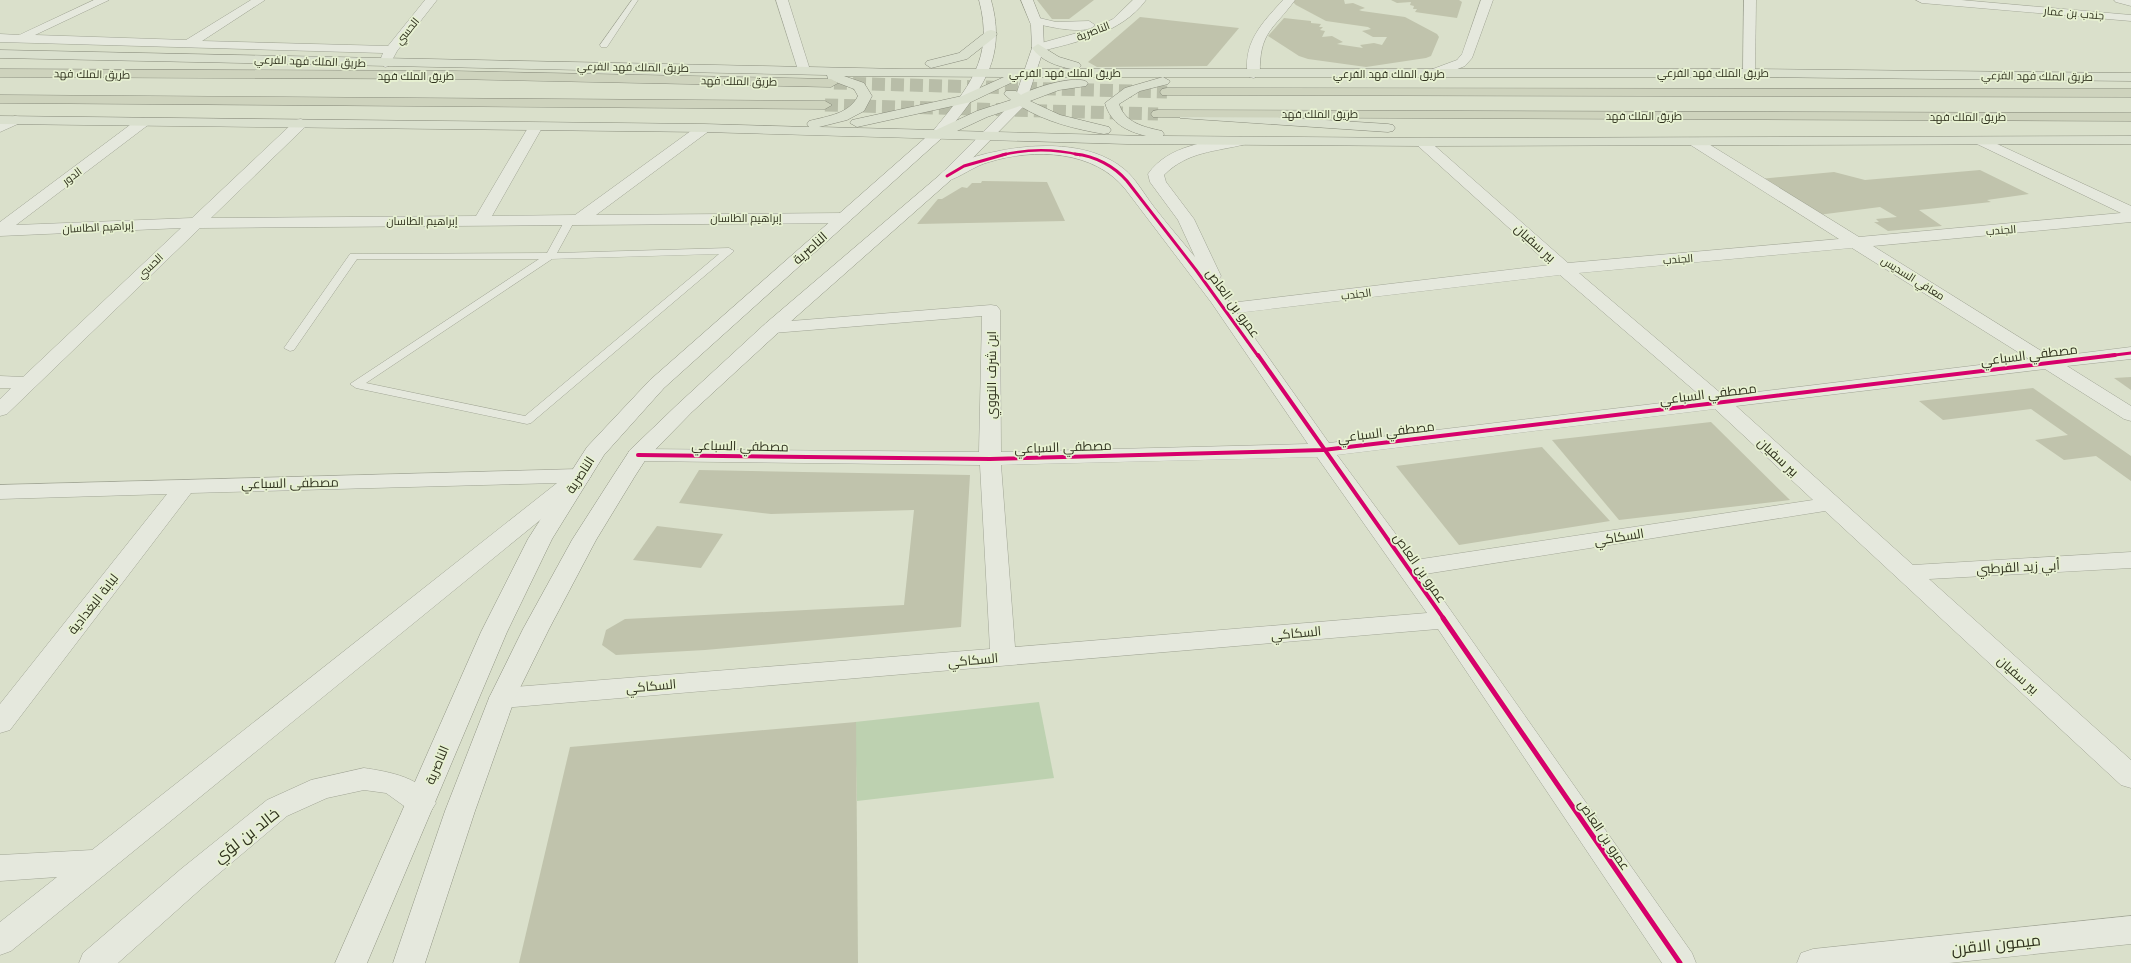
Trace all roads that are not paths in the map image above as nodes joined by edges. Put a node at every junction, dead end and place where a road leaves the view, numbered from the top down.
1 (103, 0) edge
2 (259, 0) edge
3 (431, 0) edge
4 (635, 0) edge
5 (782, 0) edge
6 (985, 0) edge
7 (1027, 0) edge
8 (1124, 0) edge
9 (1140, 0) edge
10 (1288, 0) edge
11 (1487, 0) edge
12 (1750, 0) edge
13 (1922, 0) edge
14 (2120, 0) edge
15 (2131, 2) edge
16 (2131, 18) edge
17 (1035, 20) junction
18 (991, 34) junction
19 (0, 38) edge
20 (19, 38) junction
21 (188, 44) junction
22 (604, 45) dead end
23 (1038, 48) junction
24 (391, 50) junction
25 (0, 54) edge
26 (0, 62) edge
27 (385, 64) junction
28 (774, 69) junction
29 (804, 70) junction
30 (862, 72) junction
31 (981, 72) junction
32 (1029, 72) junction
33 (0, 73) edge
34 (1170, 73) junction
35 (1435, 73) junction
36 (1749, 73) junction
37 (1254, 74) junction
38 (453, 76) junction
39 (2131, 77) edge
40 (831, 83) tunnel mouth
41 (998, 84) junction
42 (937, 85) dead end
43 (1167, 92) joint
44 (2131, 93) edge
45 (958, 95) junction
46 (0, 99) edge
47 (179, 101) junction
48 (1020, 102) junction
49 (825, 105) tunnel mouth
50 (0, 107) edge
51 (982, 114) junction
52 (1158, 114) joint
53 (2131, 117) edge
54 (0, 120) edge
55 (15, 120) junction
56 (143, 122) junction
57 (301, 123) junction
58 (536, 126) junction
59 (0, 128) edge
60 (704, 128) junction
61 (723, 129) junction
62 (753, 130) junction
63 (938, 134) junction
64 (986, 136) junction
65 (2131, 136) edge
66 (1127, 140) junction
67 (1169, 140) junction
68 (2131, 140) edge
69 (1238, 141) junction
70 (1694, 141) junction
71 (1982, 141) junction
72 (1422, 142) junction
73 (1041, 151) junction
74 (947, 176) junction
75 (2131, 212) edge
76 (2131, 217) edge
77 (844, 218) junction
78 (482, 220) junction
79 (575, 220) junction
80 (196, 223) junction
81 (0, 231) edge
82 (1858, 244) junction
83 (550, 256) junction
84 (1564, 269) junction
85 (1226, 308) junction
86 (774, 327) junction
87 (290, 348) dead end
88 (2131, 353) edge
89 (2048, 363) junction
90 (0, 382) edge
91 (28, 383) junction
92 (1720, 403) junction
93 (0, 410) edge
94 (2131, 414) edge
95 (1323, 450) junction
96 (638, 455) junction
97 (990, 459) junction
98 (580, 476) junction
99 (185, 486) junction
100 (0, 492) edge
101 (1829, 504) junction
102 (2131, 560) edge
103 (1409, 569) junction
104 (1905, 573) junction
105 (1445, 620) junction
106 (1003, 657) junction
107 (502, 698) junction
108 (0, 723) edge
109 (2129, 772) edge
110 (421, 802) junction
111 (98, 862) junction
112 (0, 868) edge
113 (2131, 930) edge
114 (0, 941) edge
115 (95, 963) edge
116 (350, 963) edge
117 (409, 963) edge
118 (1680, 963) edge
119 (1813, 963) edge

1 - 20 street
2 - 21 street
3 - 24 street, الحسي
4 - 22 lane
5 - 29 street
6 - 18 street
7 - 17 street
8 - 17 street, الناصرية
9 - 23 street, الناصرية
10 - 37 street
11 - 35 street
12 - 36 street
13 - 16 street, جندب بن عمار
14 - 15 street
17 - 23 street
18 - 30 main road
18 - 31 street
19 - 20 street
20 - 21 street
21 - 24 street
23 - 32 street
23 - 34 main road
24 - 27 street, الحسي
25 - 27 main road, طريق الملك فهد الفرعي
26 - 38 main road
27 - 28 main road, طريق الملك فهد الفرعي
28 - 29 main road, طريق الملك فهد الفرعي
28 - 61 main road
29 - 30 main road, طريق الملك فهد الفرعي
30 - 31 main road, طريق الملك فهد الفرعي
30 - 42 main road
31 - 32 main road, طريق الملك فهد الفرعي
31 - 41 main road
31 - 45 street
32 - 34 main road, طريق الملك فهد الفرعي
32 - 41 main road
32 - 48 street
33 - 38 highway, طريق الملك فهد
34 - 37 main road, طريق الملك فهد الفرعي
34 - 48 main road
35 - 36 main road, طريق الملك فهد الفرعي
35 - 37 main road, طريق الملك فهد الفرعي
36 - 39 main road, طريق الملك فهد الفرعي
37 - 69 main road
38 - 40 highway, طريق الملك فهد
39 - 43 main road
41 - 45 main road
41 - 48 main road
43 - 44 highway, طريق الملك فهد
45 - 51 main road
45 - 62 main road
45 - 63 street, الناصرية
46 - 47 highway, طريق الملك فهد
47 - 49 highway, طريق الملك فهد
47 - 50 highway
48 - 51 main road
48 - 64 street
48 - 67 main road
51 - 63 main road
51 - 64 main road
52 - 53 highway, طريق الملك فهد
52 - 65 main road
54 - 55 main road
55 - 56 main road
55 - 59 street
56 - 57 main road
56 - 81 street, الدور
57 - 58 main road
57 - 80 street, الحسي
58 - 60 main road
58 - 78 street
60 - 61 main road
60 - 79 street
61 - 62 main road
62 - 63 main road
63 - 64 main road
63 - 77 street, الناصرية
64 - 66 main road
64 - 74 street
66 - 67 main road
66 - 73 main road
67 - 69 main road
68 - 71 main road
69 - 72 main road
69 - 85 street
70 - 71 main road
70 - 72 main road
70 - 82 street, معافي السديس
71 - 75 street
72 - 84 street, بير سفيان
73 - 74 street, عمرو بن العاص
73 - 85 street, عمرو بن العاص
74 - 86 street
76 - 82 street, الجندب
77 - 79 street, إبراهيم الطاسان
77 - 98 street, الناصرية
78 - 79 street, إبراهيم الطاسان
78 - 80 street, إبراهيم الطاسان
79 - 83 lane
80 - 81 street, إبراهيم الطاسان
80 - 91 street, الحسي
82 - 84 street, الجندب
82 - 89 street, معافي السديس
83 - 83 lane
83 - 87 lane
84 - 85 street, الجندب
84 - 92 street, بير سفيان
85 - 95 street, عمرو بن العاص
86 - 96 street
86 - 97 street, ابن شرف النووي
88 - 89 street, مصطفي السباعي
89 - 92 street, مصطفي السباعي
89 - 94 street, معافي السديس
90 - 91 street
91 - 93 street, الحسي
92 - 95 street, مصطفي السباعي
92 - 101 street, بير سفيان
95 - 97 street, مصطفي السباعي
95 - 103 street, عمرو بن العاص
96 - 97 street, مصطفي السباعي
96 - 107 street
97 - 106 street, ابن شرف النووي
98 - 99 street, مصطفى السباعي
98 - 110 street, الناصرية
98 - 111 street
99 - 100 street, مصطفى السباعي
99 - 108 street, لبابة البغدادية
101 - 103 street, السكاكي
101 - 104 street, بير سفيان
102 - 104 street, أبي زيد القرطبي
103 - 105 street, عمرو بن العاص
104 - 109 street, بير سفيان
105 - 106 street, السكاكي
105 - 118 street, عمرو بن العاص
106 - 107 street, السكاكي
107 - 117 street
110 - 115 street, خالد بن لؤي
110 - 116 street, الناصرية
111 - 112 street
111 - 114 street
113 - 119 street, ميمون الاقرن

